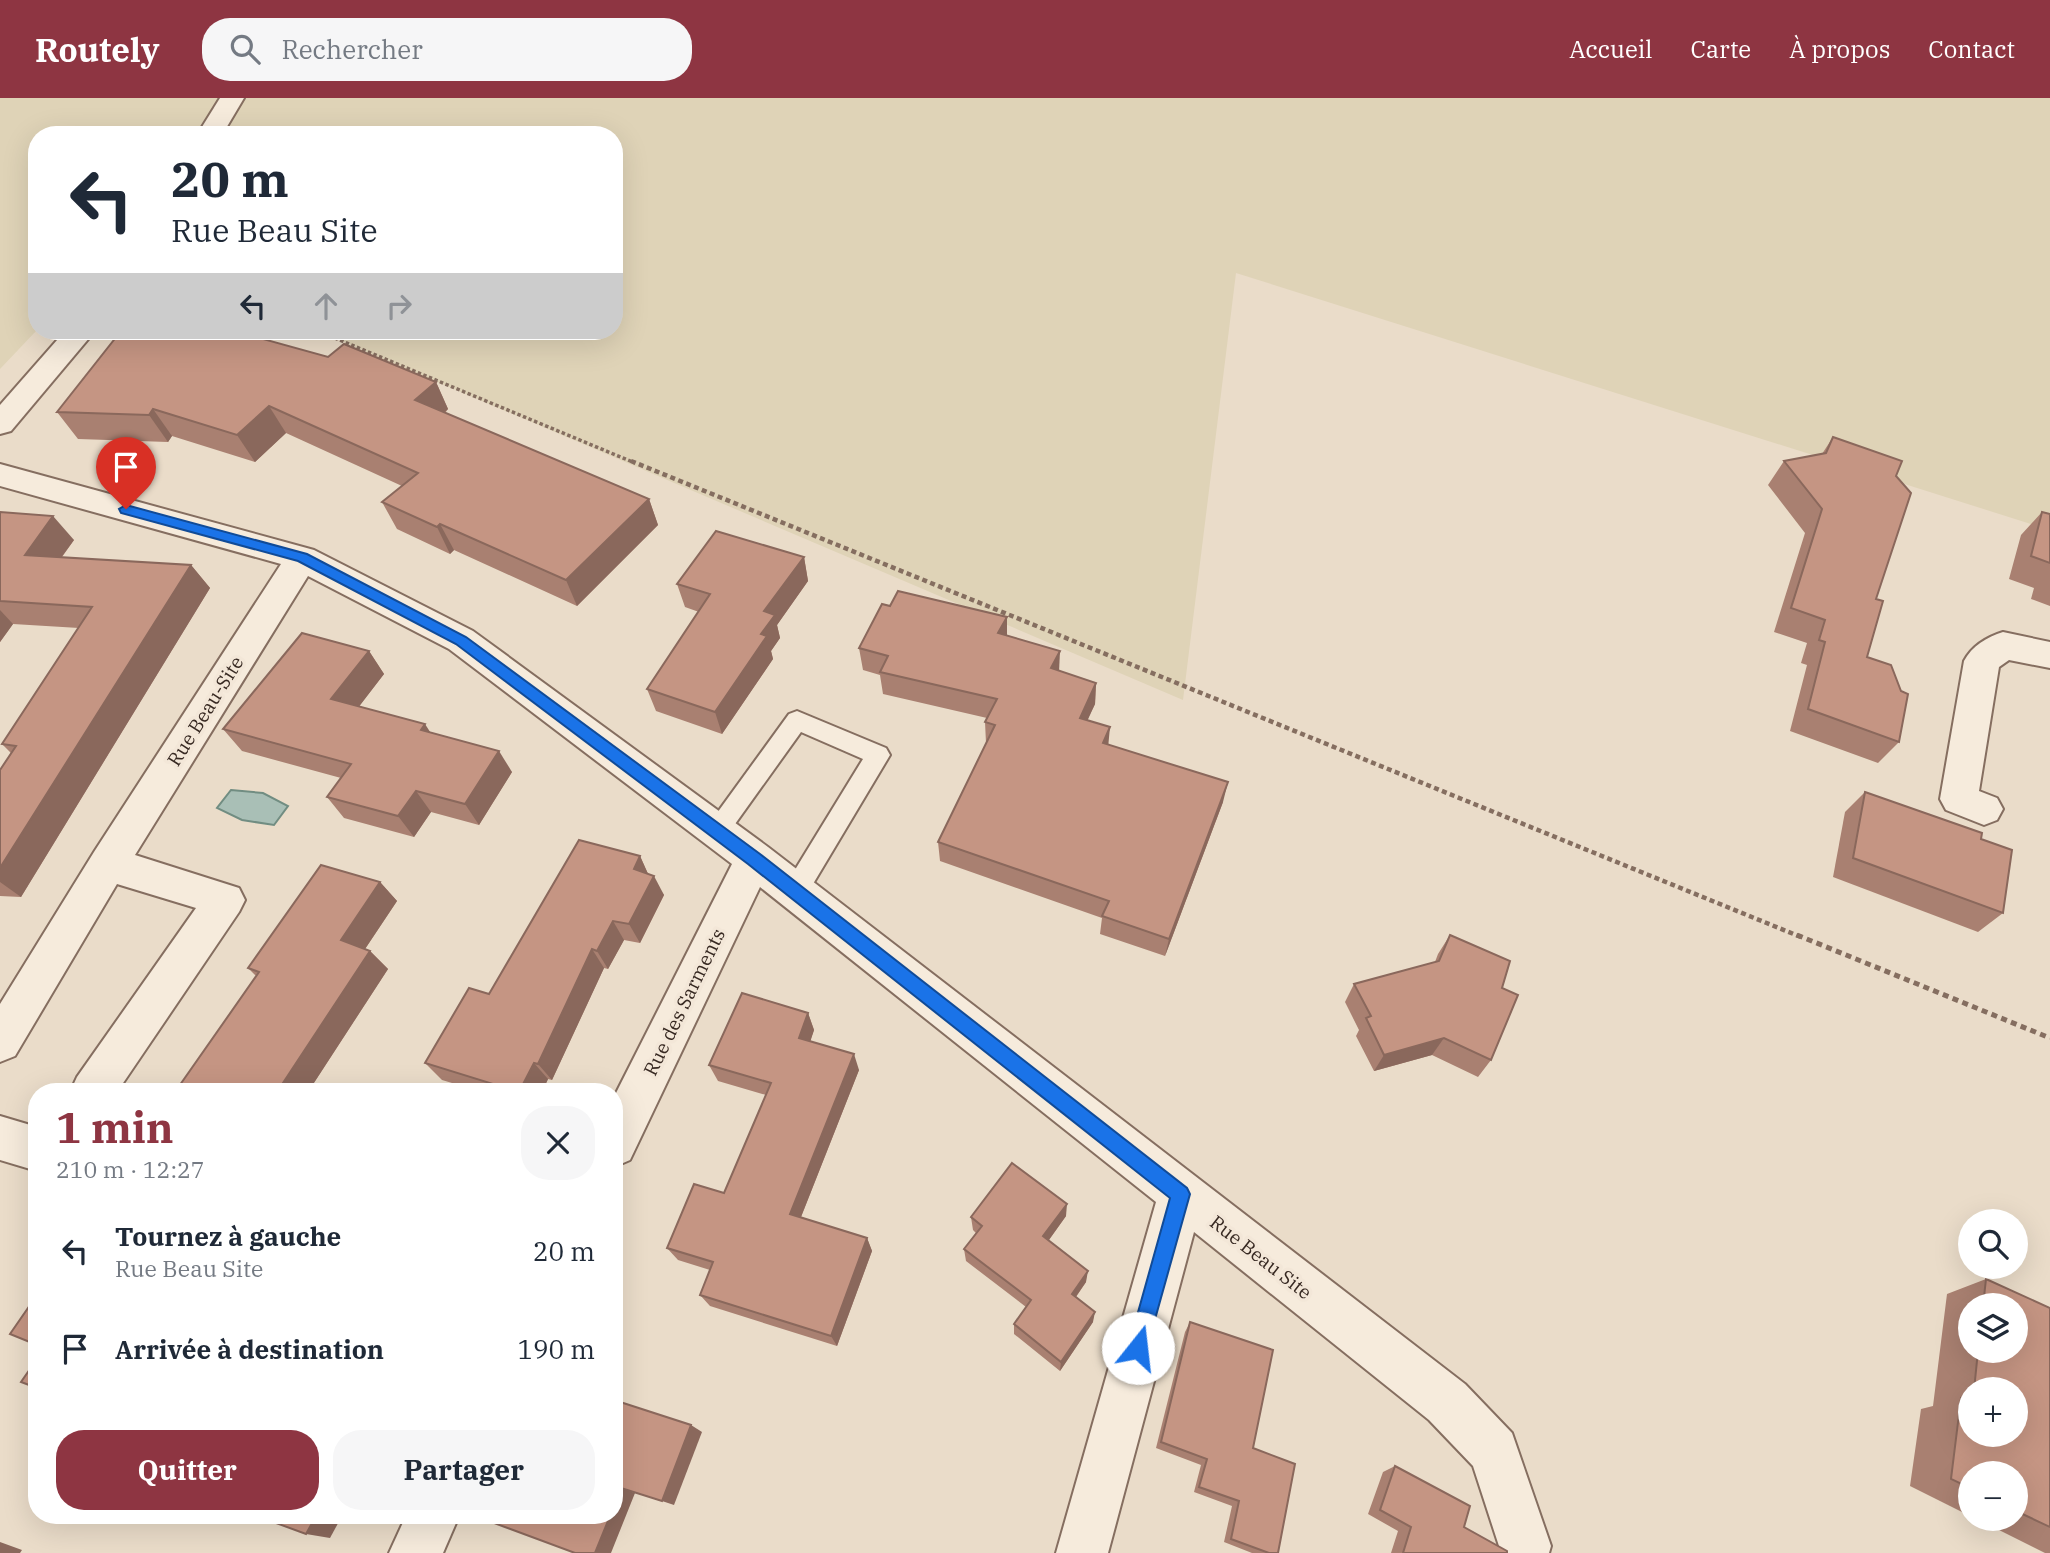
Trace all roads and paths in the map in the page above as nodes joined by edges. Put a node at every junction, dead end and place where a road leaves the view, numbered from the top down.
1 (232, 98) edge
2 (215, 126) edge
3 (73, 340) edge
4 (340, 340) edge
5 (0, 424) edge
6 (0, 475) edge
7 (302, 558) junction
8 (2050, 655) edge
9 (1984, 809) dead end
10 (716, 831) junction
11 (754, 859) junction
12 (108, 864) junction
13 (795, 891) junction
14 (2050, 1038) edge
15 (0, 1042) edge
16 (98, 1083) edge
17 (623, 1127) edge
18 (0, 1138) edge
19 (28, 1146) edge
20 (1181, 1194) junction
21 (429, 1524) edge
22 (415, 1553) edge
23 (1082, 1553) edge
24 (1523, 1553) edge

1 - 2 street
3 - 5 street
4 - 14 path
6 - 7 street, Rue Beau Site
7 - 10 street, Rue Beau Site
7 - 12 street, Rue Beau-Site
8 - 9 street
10 - 11 street, Rue Beau Site
10 - 13 lane
11 - 13 street, Rue Beau Site
11 - 17 street, Rue des Sarments
12 - 15 street, Rue Beau-Site
12 - 16 street
13 - 20 street, Rue Beau Site
18 - 19 street
20 - 23 street
20 - 24 street, Rue Beau Site
21 - 22 street

